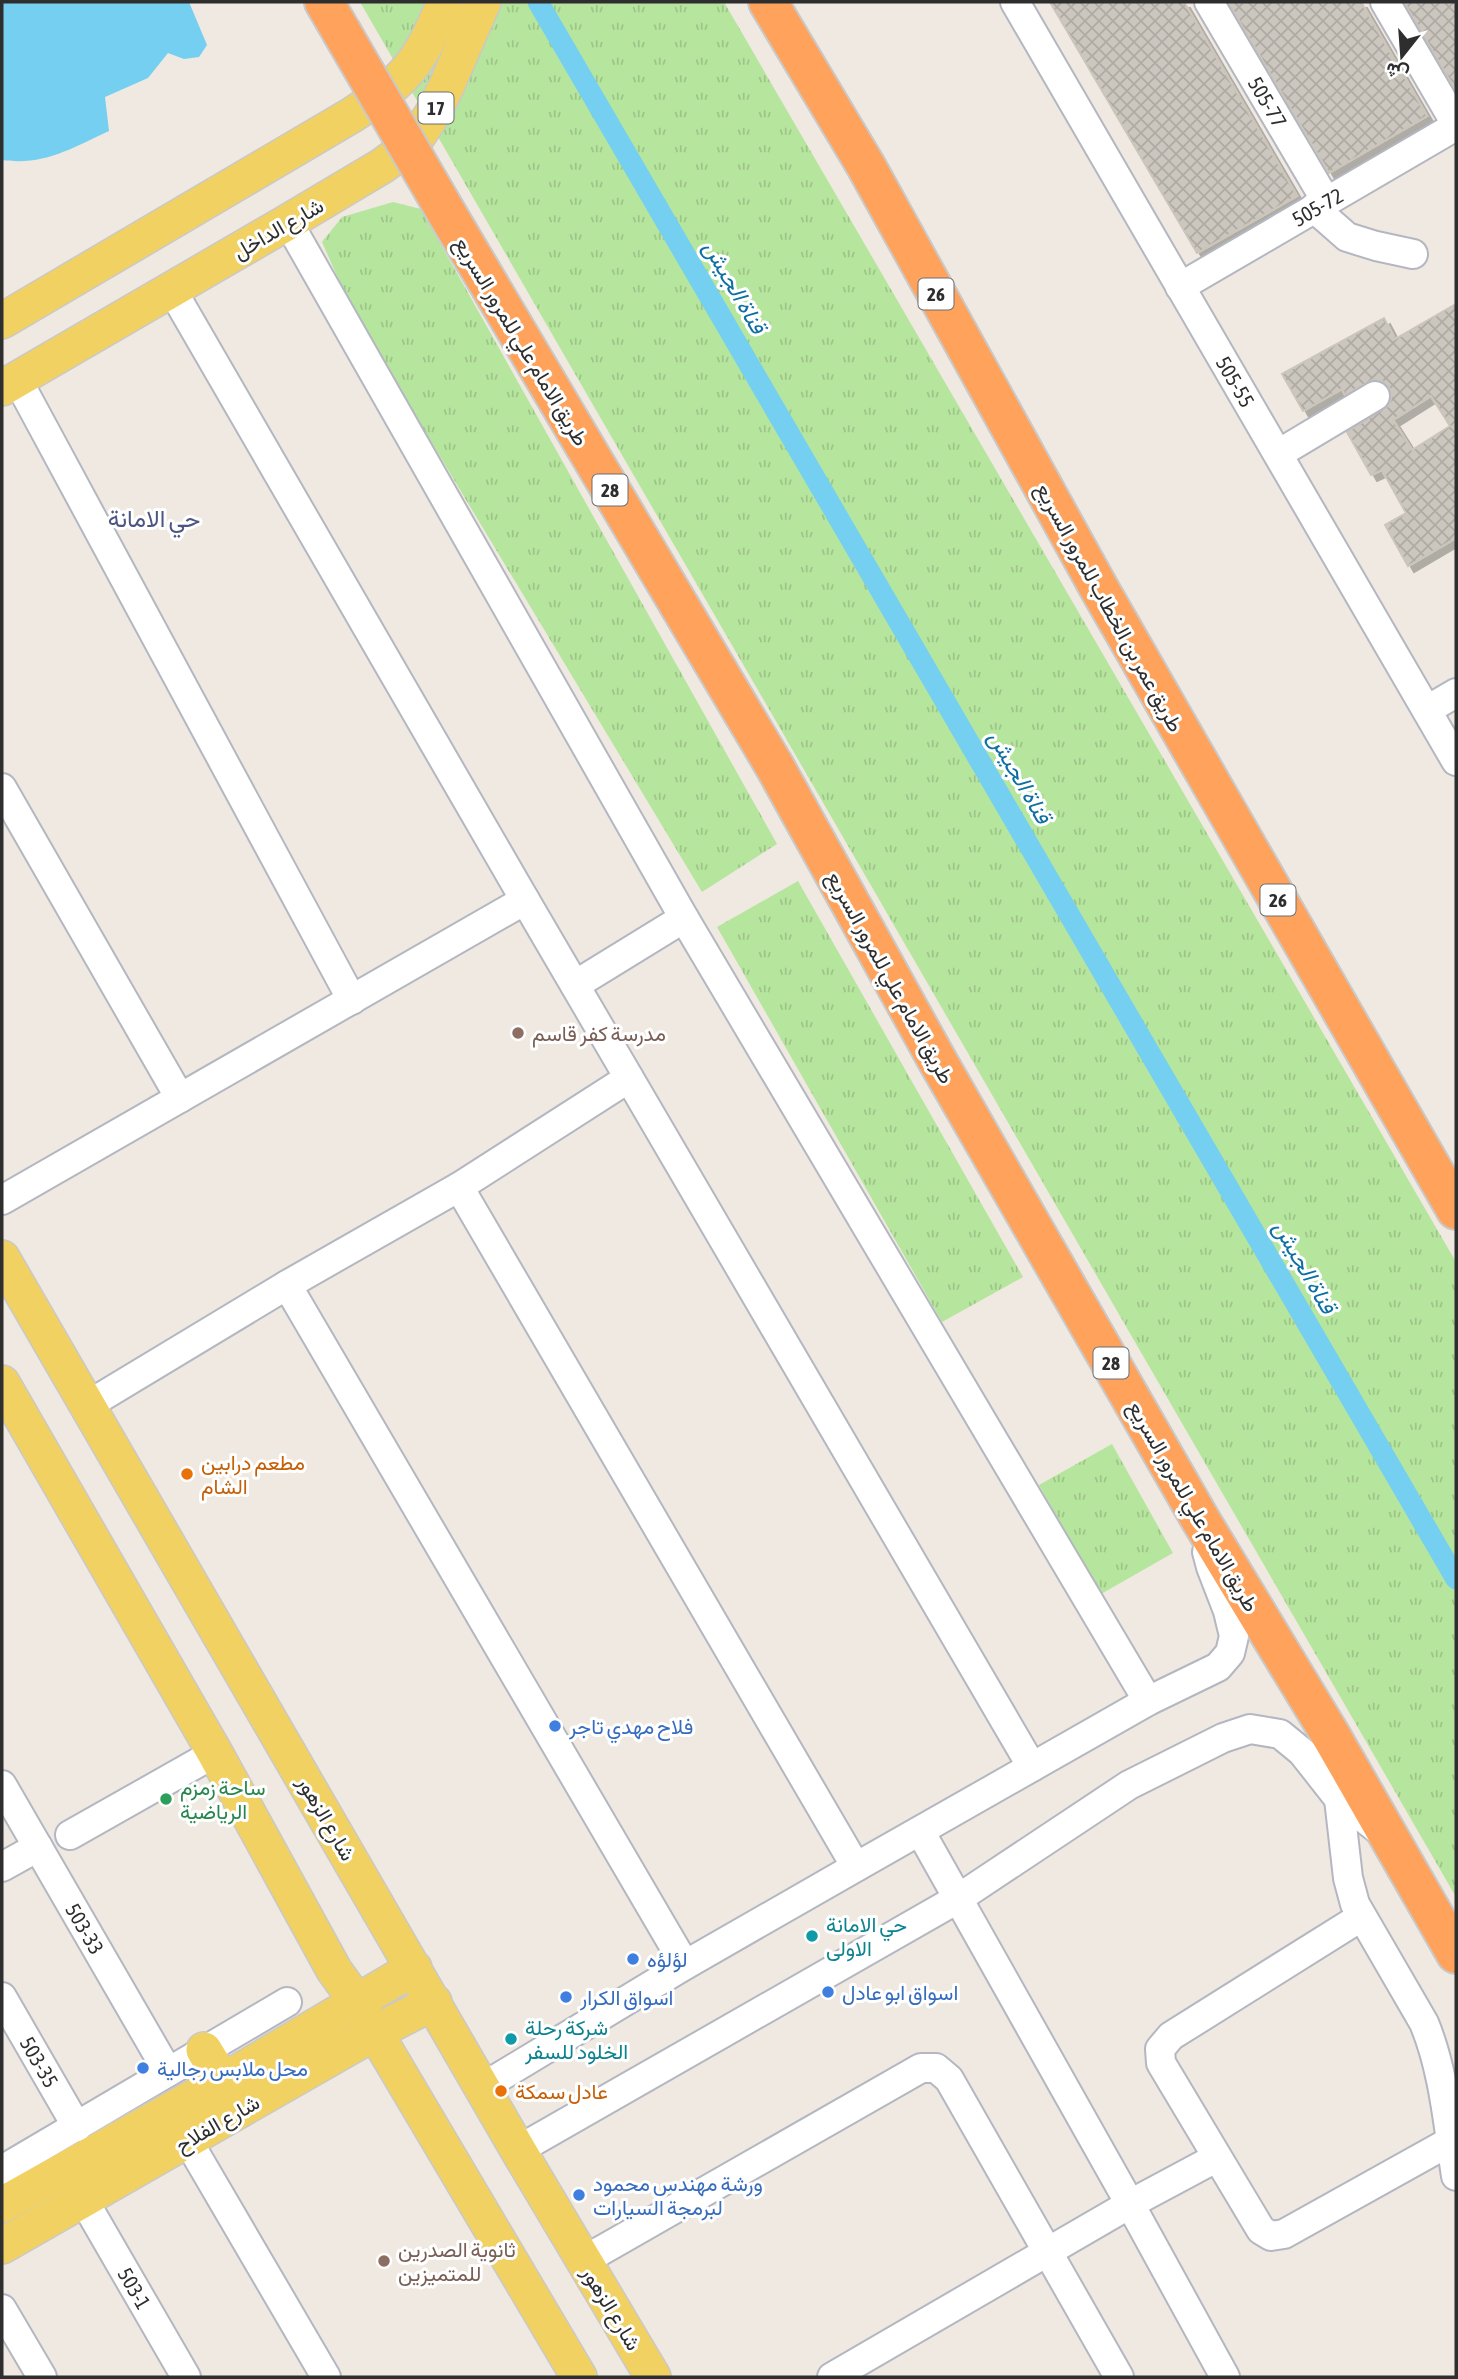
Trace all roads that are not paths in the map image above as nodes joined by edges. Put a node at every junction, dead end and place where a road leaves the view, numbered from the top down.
1 (324, 2) edge
2 (445, 2) edge
3 (483, 2) edge
4 (768, 2) edge
5 (1015, 2) edge
6 (1209, 2) edge
7 (1385, 2) edge
8 (1456, 125) edge
9 (1320, 205) junction
10 (288, 222) junction
11 (1413, 254) dead end
12 (1180, 286) junction
13 (172, 290) junction
14 (2, 321) edge
15 (10, 383) edge
16 (1375, 396) dead end
17 (1278, 454) junction
18 (1456, 693) edge
19 (1427, 710) junction
20 (1456, 761) edge
21 (2, 788) edge
22 (525, 900) junction
23 (684, 918) junction
24 (575, 985) junction
25 (352, 1000) junction
26 (629, 1078) junction
27 (180, 1098) junction
28 (459, 1187) junction
29 (2, 1200) edge
30 (1456, 1210) edge
31 (2, 1258) edge
32 (287, 1285) junction
33 (2, 1383) edge
34 (88, 1405) junction
35 (1200, 1518) junction
36 (1148, 1701) junction
37 (215, 1753) junction
38 (1032, 1767) junction
39 (2, 1784) edge
40 (1339, 1799) junction
41 (920, 1830) junction
42 (70, 1835) dead end
43 (1389, 1838) junction
44 (38, 1847) junction
45 (2, 1867) edge
46 (856, 1867) junction
47 (959, 1898) junction
48 (1362, 1917) junction
49 (1456, 1954) edge
50 (685, 1965) junction
51 (414, 1968) junction
52 (334, 1970) junction
53 (2, 1997) edge
54 (288, 2002) dead end
55 (357, 2002) junction
56 (434, 2002) junction
57 (304, 2032) junction
58 (374, 2033) junction
59 (204, 2050) junction
60 (312, 2069) junction
61 (168, 2073) junction
62 (223, 2081) junction
63 (483, 2087) junction
64 (409, 2092) junction
65 (76, 2127) junction
66 (188, 2140) junction
67 (1451, 2141) junction
68 (519, 2150) junction
69 (1216, 2158) junction
70 (2, 2168) edge
71 (1456, 2176) edge
72 (83, 2199) junction
73 (1130, 2204) junction
74 (2, 2205) edge
75 (2, 2246) edge
76 (1049, 2251) junction
77 (583, 2261) junction
78 (2, 2309) edge
79 (42, 2377) edge
80 (186, 2377) edge
81 (326, 2377) edge
82 (579, 2377) edge
83 (653, 2377) edge
84 (832, 2377) edge
85 (1119, 2377) edge
86 (1224, 2377) edge

1 - 35 highway, طريق الامام علي للمرور السريع / 28, bridge
2 - 14 main road, 17
3 - 10 main road, شارع الداخل / 17
4 - 30 highway, طريق عمر بن الخطاب للمرور السريع / 26
5 - 12 street, 505-55
6 - 9 street, 505-77
7 - 8 street
8 - 9 street, 505-72
9 - 11 street, 505-77
9 - 12 street, 505-72
10 - 13 main road, شارع الداخل
10 - 23 street
12 - 17 street, 505-55
13 - 15 main road, شارع الداخل
13 - 22 street
15 - 25 street
16 - 17 street
17 - 19 street, 505-55
18 - 19 street
19 - 20 street, 505-55
21 - 27 street
22 - 24 street
22 - 25 street
23 - 24 street
23 - 36 street
24 - 26 street
25 - 27 street
26 - 28 street
26 - 38 street
27 - 29 street
28 - 32 street
28 - 46 street
31 - 34 main road, شارع الزهور
32 - 34 street
32 - 50 street
33 - 37 main road
34 - 51 main road, شارع الزهور
35 - 36 street
35 - 43 highway, طريق الامام علي للمرور السريع / 28
36 - 38 street
37 - 42 street
37 - 52 main road
38 - 41 street
39 - 44 street, 503-33
40 - 43 street
40 - 47 street
40 - 48 street
41 - 46 street
41 - 47 street
43 - 49 highway, طريق الامام علي للمرور السريع / 28
44 - 45 street
44 - 61 street, 503-33
46 - 50 street
47 - 68 street
47 - 73 street
48 - 67 street
48 - 69 street
50 - 63 street
51 - 55 main road, شارع الفلاح
51 - 56 main road, شارع الزهور
52 - 55 main road
52 - 57 main road
53 - 65 street, 503-35
54 - 59 street
55 - 57 main road, شارع الفلاح
55 - 58 main road
56 - 58 main road, شارع الفلاح
56 - 63 main road, شارع الزهور
57 - 62 main road, شارع الفلاح
58 - 60 main road, شارع الفلاح
58 - 64 main road
59 - 61 street
59 - 62 main road
60 - 64 main road
60 - 66 main road, شارع الفلاح
61 - 65 street
62 - 74 main road, شارع الفلاح
63 - 68 main road, شارع الزهور
64 - 82 main road
65 - 70 street
66 - 72 main road, شارع الفلاح
66 - 81 street
67 - 69 street
67 - 71 street
68 - 77 main road, شارع الزهور
69 - 73 street
72 - 75 main road, شارع الفلاح
72 - 80 street, 503-1
73 - 76 street
73 - 86 street
76 - 77 street
76 - 84 street
76 - 85 street
77 - 83 main road, شارع الزهور
78 - 79 street

